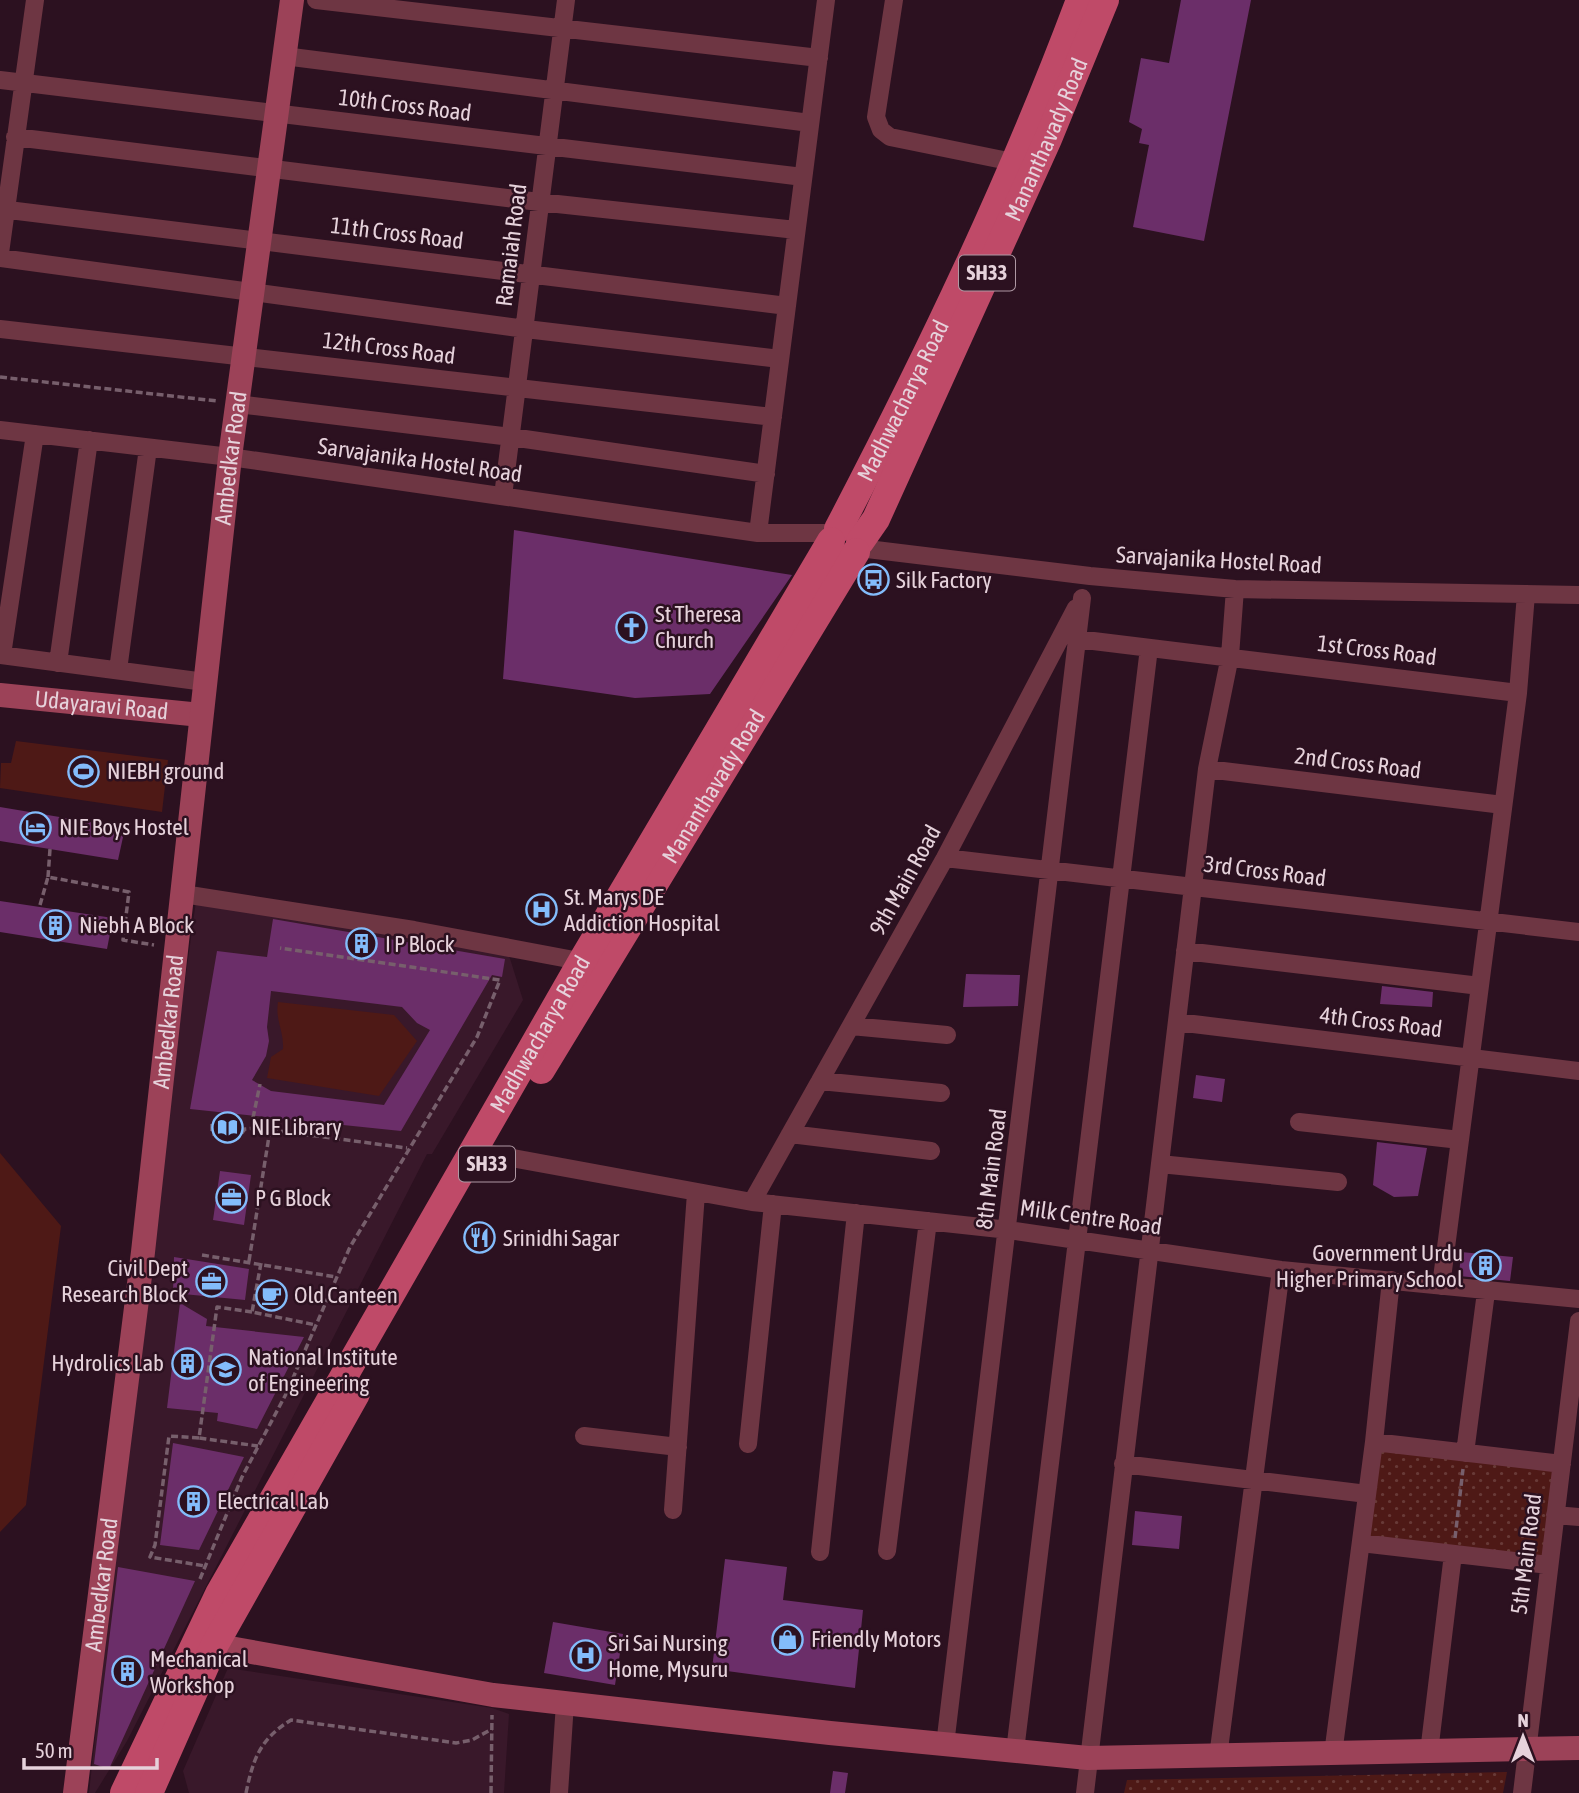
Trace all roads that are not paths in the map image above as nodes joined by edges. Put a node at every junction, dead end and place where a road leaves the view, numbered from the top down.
1 (35, 0) edge
2 (292, 0) edge
3 (316, 0) edge
4 (566, 0) edge
5 (826, 0) edge
6 (894, 0) edge
7 (1080, 0) edge
8 (1105, 0) edge
9 (563, 29) junction
10 (284, 56) junction
11 (819, 58) junction
12 (0, 80) edge
13 (23, 83) junction
14 (555, 90) junction
15 (276, 114) junction
16 (810, 123) junction
17 (15, 137) junction
18 (548, 147) junction
19 (1013, 162) junction
20 (269, 169) junction
21 (803, 177) junction
22 (540, 202) junction
23 (3, 210) edge
24 (796, 230) junction
25 (259, 241) junction
26 (0, 256) edge
27 (532, 274) junction
28 (252, 293) junction
29 (787, 306) junction
30 (0, 329) edge
31 (526, 329) junction
32 (244, 355) junction
33 (780, 359) junction
34 (517, 387) junction
35 (237, 404) junction
36 (773, 417) junction
37 (0, 430) edge
38 (35, 434) junction
39 (511, 437) junction
40 (89, 440) junction
41 (148, 447) junction
42 (230, 457) junction
43 (766, 474) junction
44 (503, 496) junction
45 (758, 533) junction
46 (846, 541) junction
47 (1090, 576) junction
48 (1235, 589) junction
49 (1526, 594) junction
50 (1579, 595) edge
51 (1082, 598) junction
52 (1077, 639) junction
53 (1149, 648) junction
54 (1, 655) edge
55 (1230, 656) junction
56 (58, 663) junction
57 (118, 670) junction
58 (205, 682) junction
59 (1518, 693) junction
60 (0, 695) edge
61 (201, 715) junction
62 (1207, 769) junction
63 (1503, 805) junction
64 (945, 858) junction
65 (1049, 870) junction
66 (1122, 879) junction
67 (1193, 887) junction
68 (183, 894) junction
69 (1488, 922) junction
70 (1579, 932) edge
71 (1185, 951) junction
72 (594, 964) junction
73 (1480, 986) junction
74 (1177, 1023) junction
75 (851, 1026) junction
76 (947, 1035) dead end
77 (1471, 1058) junction
78 (1579, 1071) edge
79 (820, 1081) junction
80 (941, 1093) dead end
81 (1299, 1122) dead end
82 (790, 1134) junction
83 (1460, 1140) junction
84 (932, 1152) dead end
85 (483, 1153) junction
86 (1160, 1164) junction
87 (1338, 1182) dead end
88 (696, 1193) junction
89 (752, 1202) junction
90 (773, 1204) junction
91 (856, 1213) junction
92 (928, 1221) junction
93 (1009, 1230) junction
94 (1079, 1240) junction
95 (1150, 1251) junction
96 (1280, 1270) junction
97 (1391, 1280) junction
98 (1441, 1286) junction
99 (1486, 1292) junction
100 (1579, 1299) edge
101 (1579, 1321) edge
102 (584, 1436) dead end
103 (1374, 1442) junction
104 (748, 1444) dead end
105 (678, 1447) junction
106 (1465, 1453) junction
107 (1123, 1464) junction
108 (1562, 1464) junction
109 (1252, 1482) junction
110 (1367, 1494) junction
111 (673, 1510) dead end
112 (1556, 1515) junction
113 (1579, 1517) edge
114 (1361, 1543) junction
115 (887, 1551) dead end
116 (820, 1552) dead end
117 (1453, 1554) junction
118 (1549, 1565) junction
119 (205, 1644) junction
120 (565, 1703) junction
121 (945, 1745) junction
122 (1579, 1748) edge
123 (1528, 1749) junction
124 (1015, 1751) junction
125 (1429, 1752) junction
126 (1333, 1754) junction
127 (1218, 1756) junction
128 (1088, 1758) junction
129 (75, 1793) edge
130 (124, 1793) edge
131 (149, 1793) edge
132 (559, 1793) edge
133 (1085, 1793) edge
134 (1522, 1793) edge

1 - 13 street
2 - 10 street, Ambedkar Road
3 - 9 street
4 - 9 street, Ramaiah Road
5 - 11 street
6 - 19 street
7 - 19 main road, Madhwacharya Road
8 - 46 main road, Mananthavady Road / SH33
9 - 11 street
9 - 14 street, Ramaiah Road
10 - 14 street
10 - 15 street, Ambedkar Road
11 - 16 street
12 - 13 street, 10th Cross Road
13 - 15 street, 10th Cross Road
13 - 17 street
14 - 16 street
14 - 18 street, Ramaiah Road
15 - 18 street, 10th Cross Road
15 - 20 street, Ambedkar Road
16 - 21 street
17 - 20 street
17 - 23 street
18 - 21 street, 10th Cross Road
18 - 22 street, Ramaiah Road
19 - 46 main road, Madhwacharya Road
20 - 22 street
20 - 25 street, Ambedkar Road
21 - 24 street
22 - 24 street
22 - 27 street, Ramaiah Road
23 - 25 street, 11th Cross Road
23 - 26 street
24 - 29 street
25 - 27 street, 11th Cross Road
25 - 28 street, Ambedkar Road
26 - 28 street
27 - 29 street, 11th Cross Road
27 - 31 street, Ramaiah Road
28 - 31 street
28 - 32 street, Ambedkar Road
29 - 33 street
30 - 32 street, 12th Cross Road
31 - 33 street
31 - 34 street, Ramaiah Road
32 - 34 street, 12th Cross Road
32 - 35 street, Ambedkar Road
33 - 36 street
34 - 36 street, 12th Cross Road
34 - 39 street, Ramaiah Road
35 - 39 street
35 - 42 street, Ambedkar Road
36 - 43 street
37 - 38 street, Sarvajanika Hostel Road
38 - 40 street, Sarvajanika Hostel Road
38 - 54 street
39 - 43 street
39 - 44 street, Ramaiah Road
40 - 41 street, Sarvajanika Hostel Road
40 - 56 street
41 - 42 street, Sarvajanika Hostel Road
41 - 57 street
42 - 44 street, Sarvajanika Hostel Road
42 - 58 street, Ambedkar Road
43 - 45 street
44 - 45 street, Sarvajanika Hostel Road
45 - 46 street, Sarvajanika Hostel Road
46 - 47 street, Sarvajanika Hostel Road
46 - 72 main road, Mananthavady Road / SH33
47 - 48 street, Sarvajanika Hostel Road
47 - 51 street, 9th Main Road
48 - 49 street, Sarvajanika Hostel Road
48 - 55 street
49 - 50 street, Sarvajanika Hostel Road
49 - 59 street
51 - 52 street, 8th Main Road
51 - 64 street, 9th Main Road
52 - 53 street, 1st Cross Road
52 - 65 street, 8th Main Road
53 - 55 street, 1st Cross Road
53 - 66 street
54 - 56 street
55 - 59 street, 1st Cross Road
55 - 62 street
56 - 57 street
57 - 58 street
58 - 61 street, Ambedkar Road
59 - 63 street
60 - 61 street, Udayaravi Road
61 - 68 street, Ambedkar Road
62 - 63 street, 2nd Cross Road
62 - 67 street
63 - 69 street
64 - 65 street, 3rd Cross Road
64 - 75 street, 9th Main Road
65 - 66 street, 3rd Cross Road
65 - 93 street, 8th Main Road
66 - 67 street, 3rd Cross Road
66 - 94 street
67 - 69 street, 3rd Cross Road
67 - 71 street
68 - 72 street
68 - 129 street, Ambedkar Road
69 - 70 street, 3rd Cross Road
69 - 73 street
71 - 73 street
71 - 74 street
72 - 85 main road, Mananthavady Road / SH33
73 - 77 street
74 - 77 street, 4th Cross Road
74 - 86 street
75 - 76 street
75 - 79 street, 9th Main Road
77 - 78 street, 4th Cross Road
77 - 83 street
79 - 80 street
79 - 82 street, 9th Main Road
81 - 83 street
82 - 84 street
82 - 89 street, 9th Main Road
83 - 98 street
85 - 88 street, Milk Centre Road
85 - 119 main road, Mananthavady Road / SH33
86 - 87 street
86 - 95 street
88 - 89 street, Milk Centre Road
88 - 105 street
89 - 90 street, Milk Centre Road
90 - 91 street, Milk Centre Road
90 - 104 street
91 - 92 street, Milk Centre Road
91 - 116 street
92 - 93 street, Milk Centre Road
92 - 115 street
93 - 94 street, Milk Centre Road
93 - 121 street, 8th Main Road
94 - 95 street, Milk Centre Road
94 - 124 street
95 - 96 street, Milk Centre Road
95 - 107 street
96 - 97 street, Milk Centre Road
96 - 109 street
97 - 98 street, Milk Centre Road
97 - 103 street
98 - 99 street, Milk Centre Road
99 - 100 street, Milk Centre Road
99 - 106 street
101 - 108 street, 5th Main Road
102 - 105 street
103 - 106 street
103 - 110 street
105 - 111 street
106 - 108 street
107 - 109 street
107 - 128 street
108 - 112 street, 5th Main Road
109 - 110 street
109 - 127 street
110 - 114 street
112 - 113 street
112 - 118 street, 5th Main Road
114 - 117 street
114 - 126 street
117 - 118 street
117 - 125 street
118 - 123 street, 5th Main Road
119 - 120 street
119 - 130 main road
119 - 131 main road, Mananthavady Road / SH33
120 - 121 street
120 - 132 street
121 - 124 street
122 - 123 street
123 - 125 street
123 - 134 street, 5th Main Road
124 - 128 street
125 - 126 street
126 - 127 street
127 - 128 street
128 - 133 street

